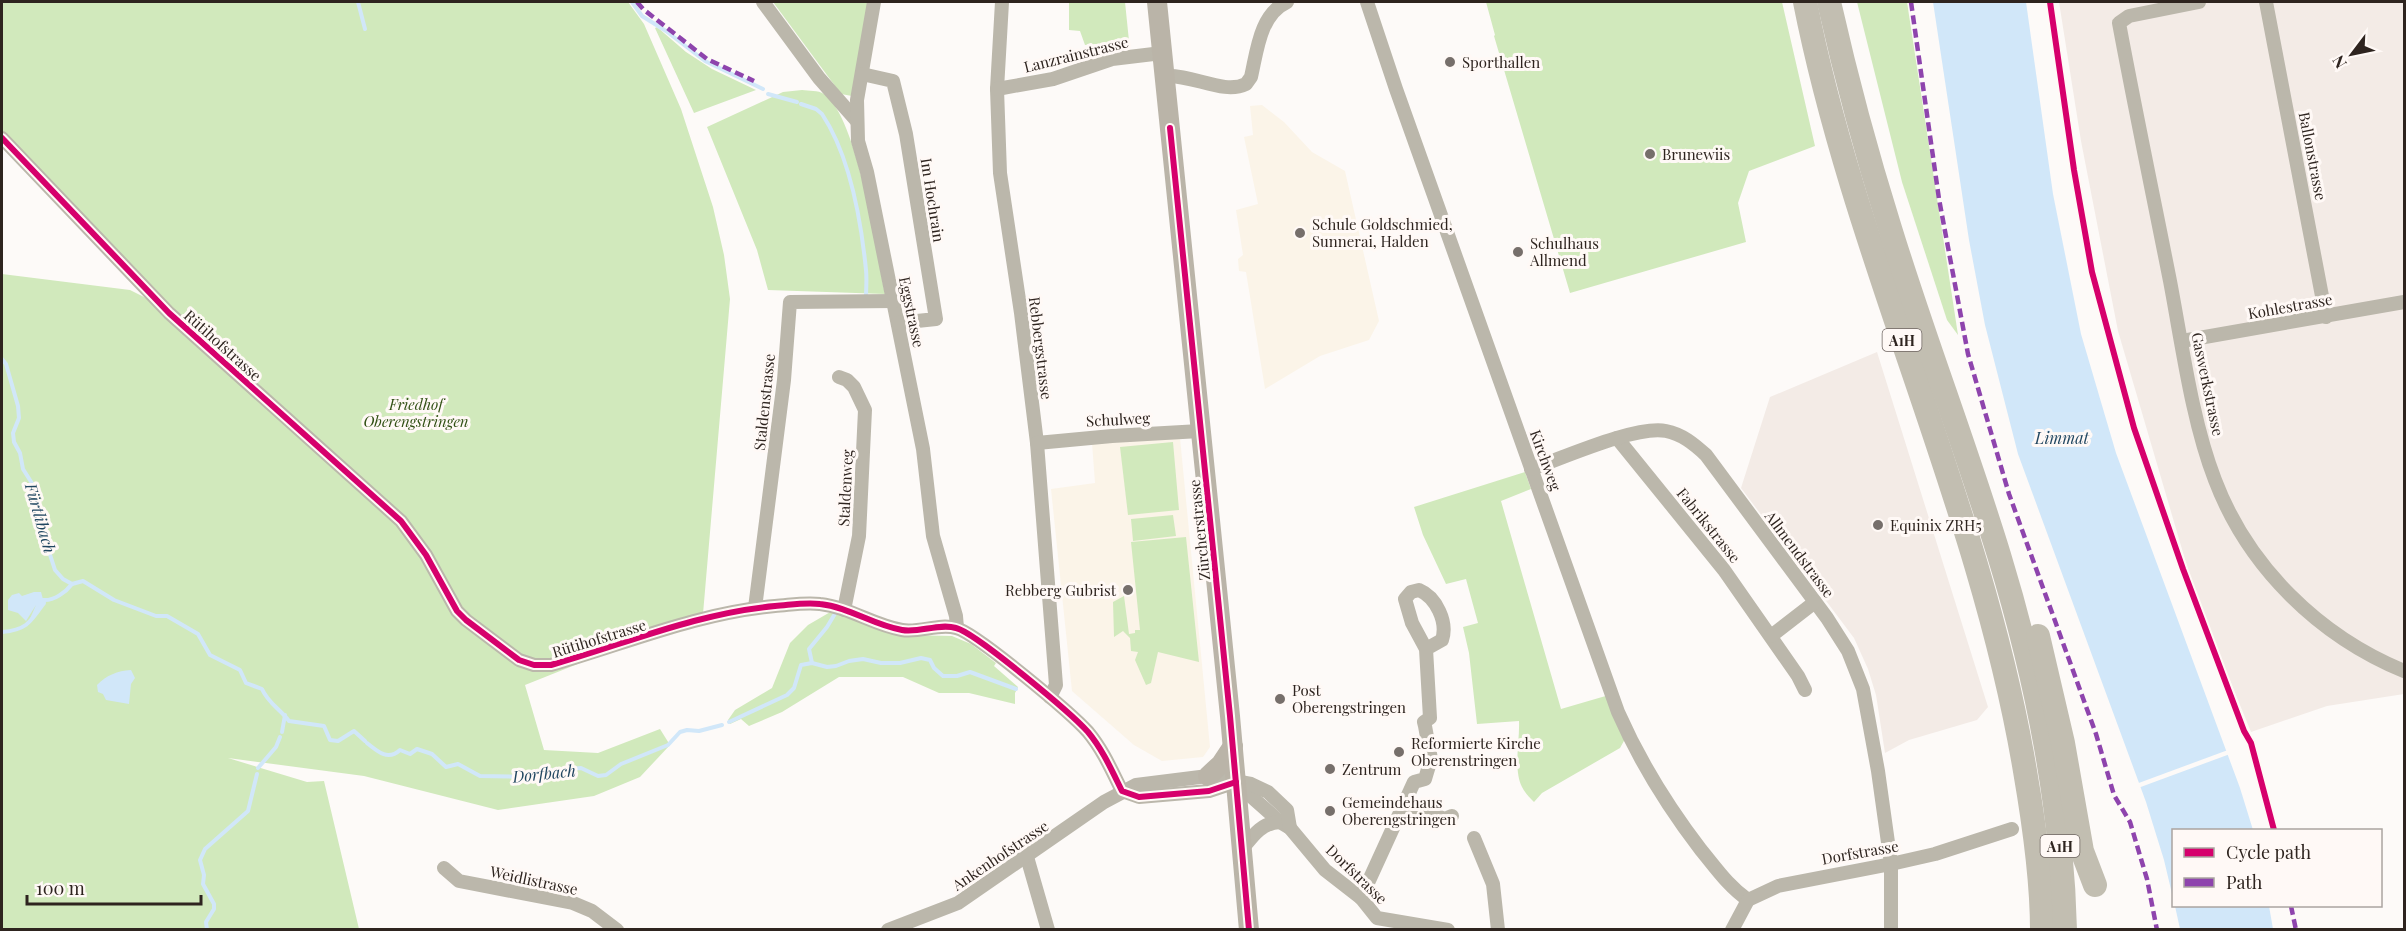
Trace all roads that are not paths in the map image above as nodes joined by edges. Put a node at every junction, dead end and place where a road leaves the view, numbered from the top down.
1 (763, 2) edge
2 (874, 2) edge
3 (1002, 2) edge
4 (1157, 2) edge
5 (1287, 2) edge
6 (1367, 2) edge
7 (1805, 2) edge
8 (1829, 2) edge
9 (2199, 2) edge
10 (2266, 2) edge
11 (1162, 54) junction
12 (862, 74) junction
13 (1164, 76) junction
14 (997, 89) junction
15 (857, 122) junction
16 (2, 138) edge
17 (894, 301) junction
18 (2404, 302) edge
19 (1919, 316) junction
20 (2326, 317) junction
21 (898, 323) junction
22 (2182, 341) junction
23 (839, 377) dead end
24 (1200, 431) junction
25 (1617, 438) junction
26 (1037, 443) junction
27 (1531, 469) junction
28 (1815, 602) junction
29 (755, 608) junction
30 (844, 610) junction
31 (957, 628) junction
32 (1771, 636) junction
33 (1426, 649) dead end
34 (2404, 671) edge
35 (1805, 690) dead end
36 (1050, 697) junction
37 (1233, 746) junction
38 (1208, 776) junction
39 (1236, 783) junction
40 (1122, 791) junction
41 (1403, 805) junction
42 (1452, 816) dead end
43 (1285, 825) junction
44 (2012, 829) dead end
45 (1474, 838) dead end
46 (1243, 848) junction
47 (1027, 857) junction
48 (1891, 864) junction
49 (444, 868) dead end
50 (2095, 885) dead end
51 (1361, 898) junction
52 (1748, 900) junction
53 (1375, 924) edge
54 (617, 930) edge
55 (888, 930) edge
56 (1048, 930) edge
57 (1249, 930) edge
58 (1448, 930) edge
59 (1498, 930) edge
60 (1731, 930) edge
61 (1892, 930) edge
62 (2042, 930) edge
63 (2066, 930) edge

1 - 15 street
2 - 12 street, Eggstrasse
3 - 14 street, Rebbergstrasse
4 - 11 main road, Zürcherstrasse
5 - 13 street
6 - 27 street, Kirchweg
7 - 62 highway, A1H
8 - 19 highway, A1H
9 - 22 street, Gaswerkstrasse
10 - 20 street, Ballonstrasse
11 - 13 main road, Zürcherstrasse
11 - 14 street, Lanzrainstrasse
12 - 15 street, Eggstrasse
12 - 21 street, Im Hochrain
13 - 24 main road, Zürcherstrasse
14 - 26 street, Rebbergstrasse
15 - 17 street, Eggstrasse
16 - 29 street, Rütihofstrasse
17 - 21 street, Eggstrasse
17 - 29 street, Staldenstrasse
18 - 20 street, Kohlestrasse
19 - 50 highway
19 - 63 highway, A1H
20 - 22 street, Kohlestrasse
21 - 31 street, Eggstrasse
22 - 34 street, Gaswerkstrasse
23 - 30 street, Staldenweg
24 - 26 street, Schulweg
24 - 37 main road, Zürcherstrasse
25 - 27 street, Allmendstrasse
25 - 28 street, Allmendstrasse
25 - 32 street, Fabrikstrasse
26 - 36 street, Rebbergstrasse
27 - 52 street, Kirchweg
28 - 32 street
28 - 48 street, Allmendstrasse
29 - 30 street, Rütihofstrasse
30 - 31 street, Rütihofstrasse
31 - 36 street
32 - 35 street, Fabrikstrasse
33 - 41 street
36 - 40 street
37 - 38 main road
37 - 39 main road, Zürcherstrasse
38 - 39 street
38 - 40 street
39 - 40 street
39 - 43 street, Dorfstrasse
39 - 46 main road, Zürcherstrasse
40 - 47 street, Ankenhofstrasse
41 - 42 street
41 - 51 street
43 - 46 street
43 - 51 street, Dorfstrasse
44 - 48 street, Dorfstrasse
45 - 59 street
46 - 57 main road, Zürcherstrasse
47 - 55 street, Ankenhofstrasse
47 - 56 street
48 - 52 street, Dorfstrasse
48 - 61 street, Allmendstrasse
49 - 54 street, Weidlistrasse
51 - 53 street, Dorfstrasse
52 - 60 street
53 - 58 street, Dorfstrasse

